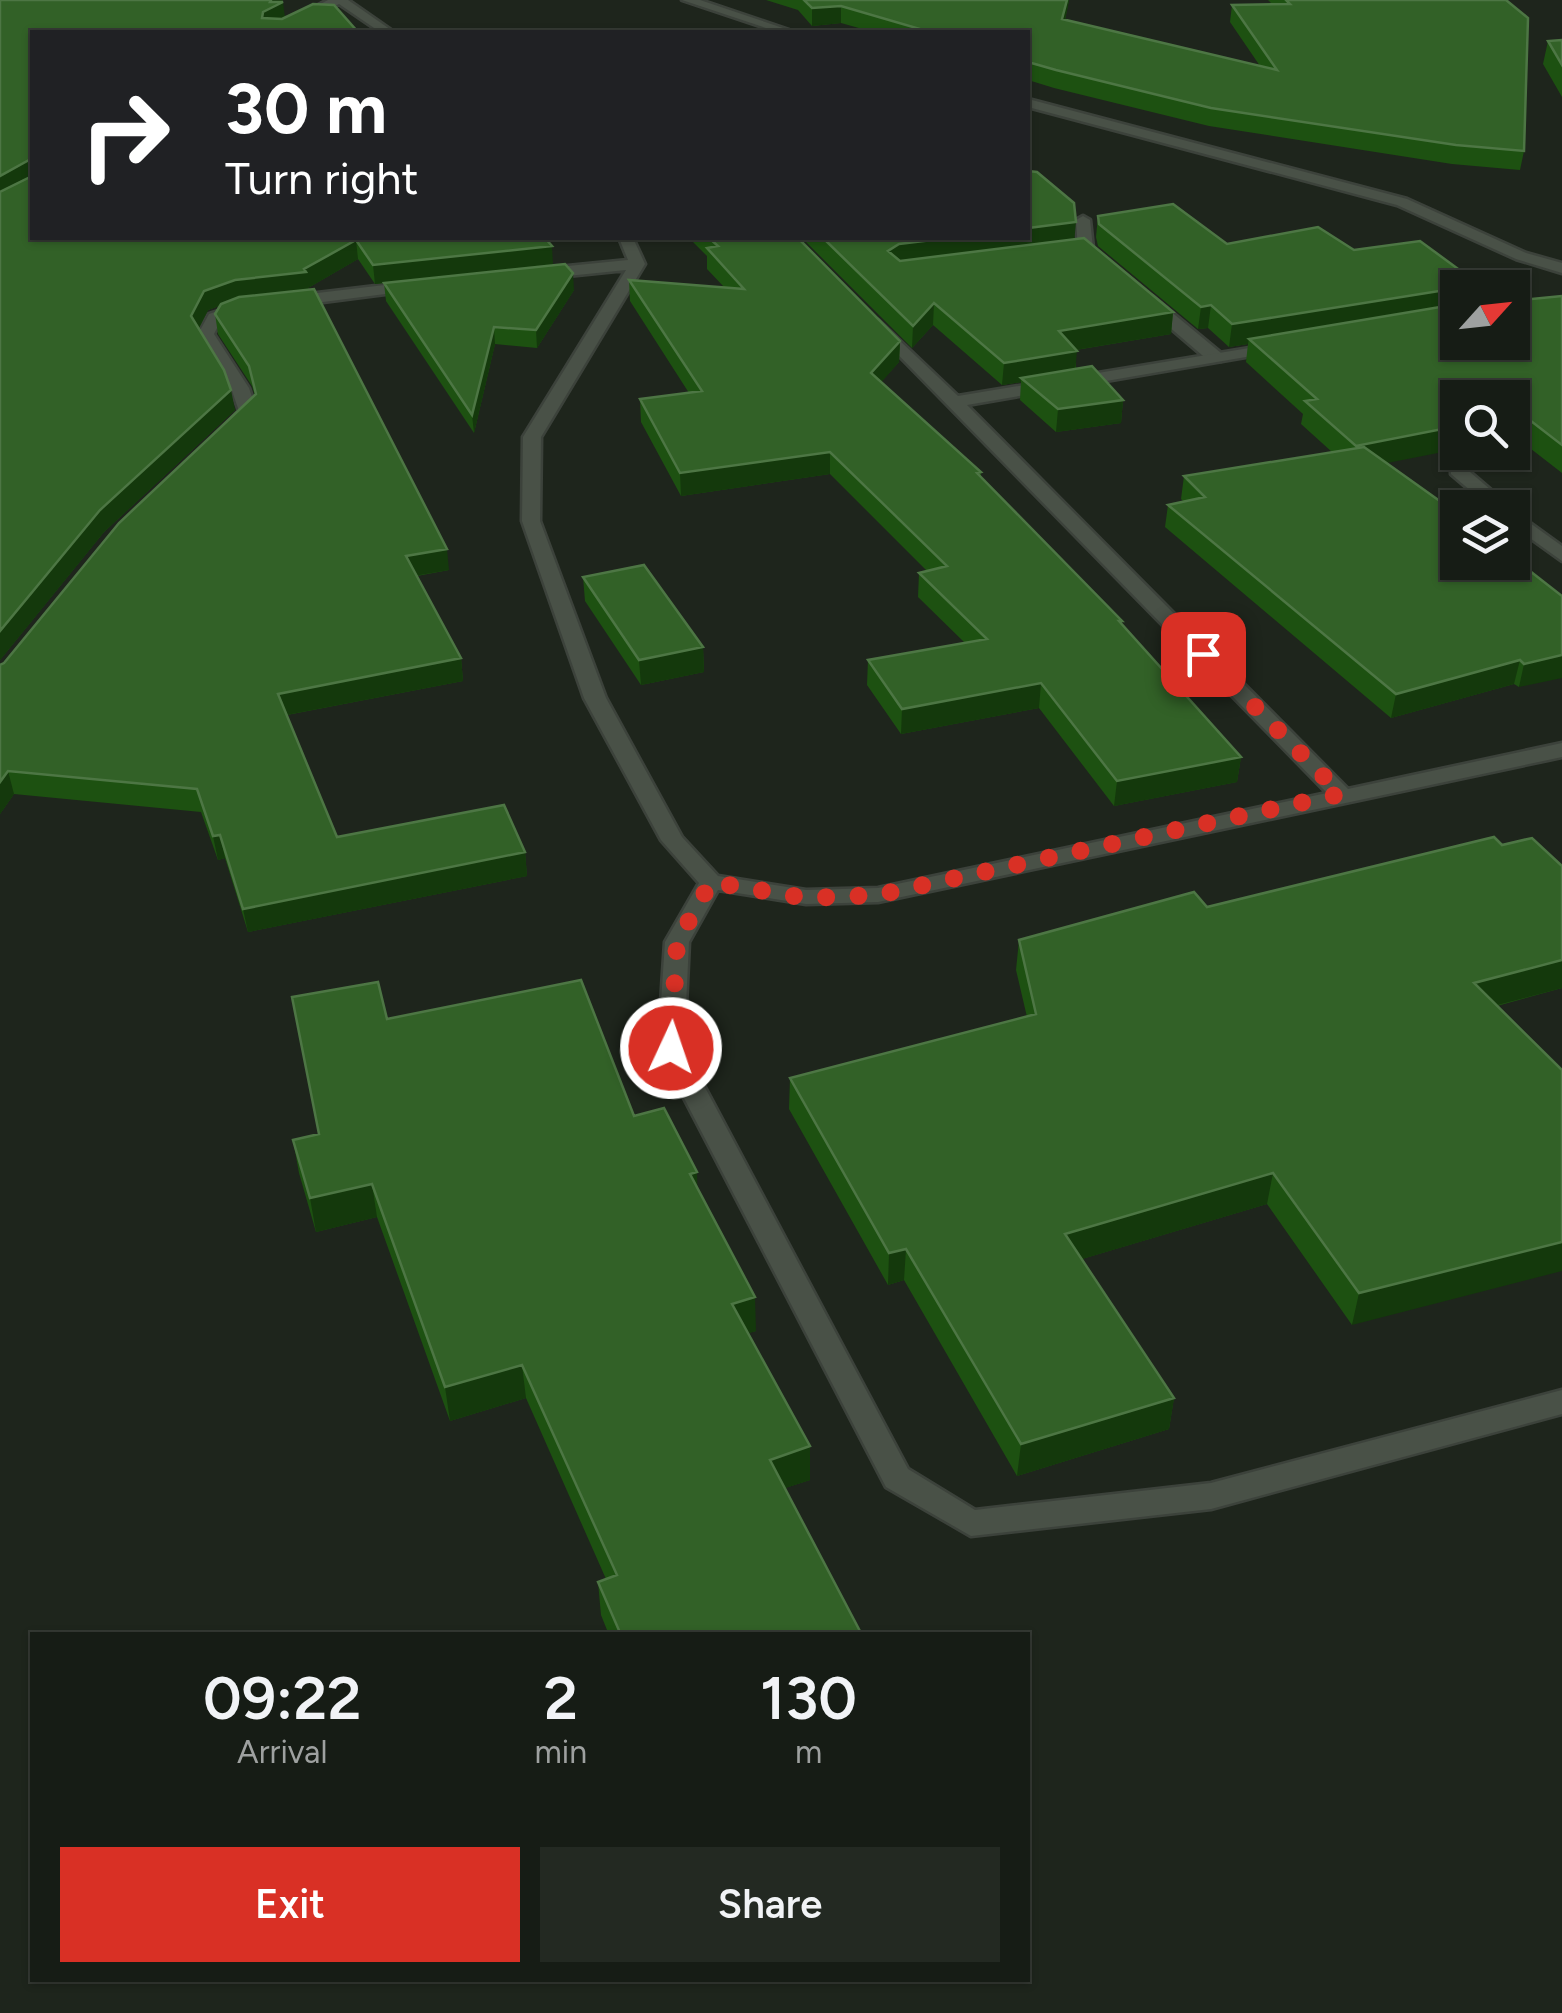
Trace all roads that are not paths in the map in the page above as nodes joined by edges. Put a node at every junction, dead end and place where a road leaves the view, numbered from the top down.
1 (339, 0) edge
2 (688, 0) edge
3 (277, 30) edge
4 (385, 30) edge
5 (783, 30) edge
6 (1030, 104) edge
7 (1083, 220) dead end
8 (627, 240) edge
9 (1086, 250) junction
10 (1068, 252) edge
11 (637, 264) junction
12 (1562, 268) edge
13 (1115, 273) edge
14 (522, 276) edge
15 (445, 284) edge
16 (1129, 285) edge
17 (858, 306) edge
18 (1290, 344) edge
19 (1215, 357) junction
20 (956, 402) junction
21 (221, 438) edge
22 (1457, 470) dead end
23 (1482, 490) edge
24 (1530, 529) edge
25 (1562, 555) edge
26 (1562, 750) edge
27 (1341, 794) junction
28 (711, 882) junction
29 (1562, 1402) edge

1 - 3 street
1 - 4 street
2 - 5 street
6 - 12 street
7 - 9 street
8 - 11 street
9 - 10 street
9 - 13 street
11 - 14 street
11 - 28 street
15 - 21 street
16 - 19 street
17 - 20 street
18 - 19 street
19 - 20 street
20 - 27 street
22 - 23 street
24 - 25 street
26 - 27 street
27 - 28 street
28 - 29 street

